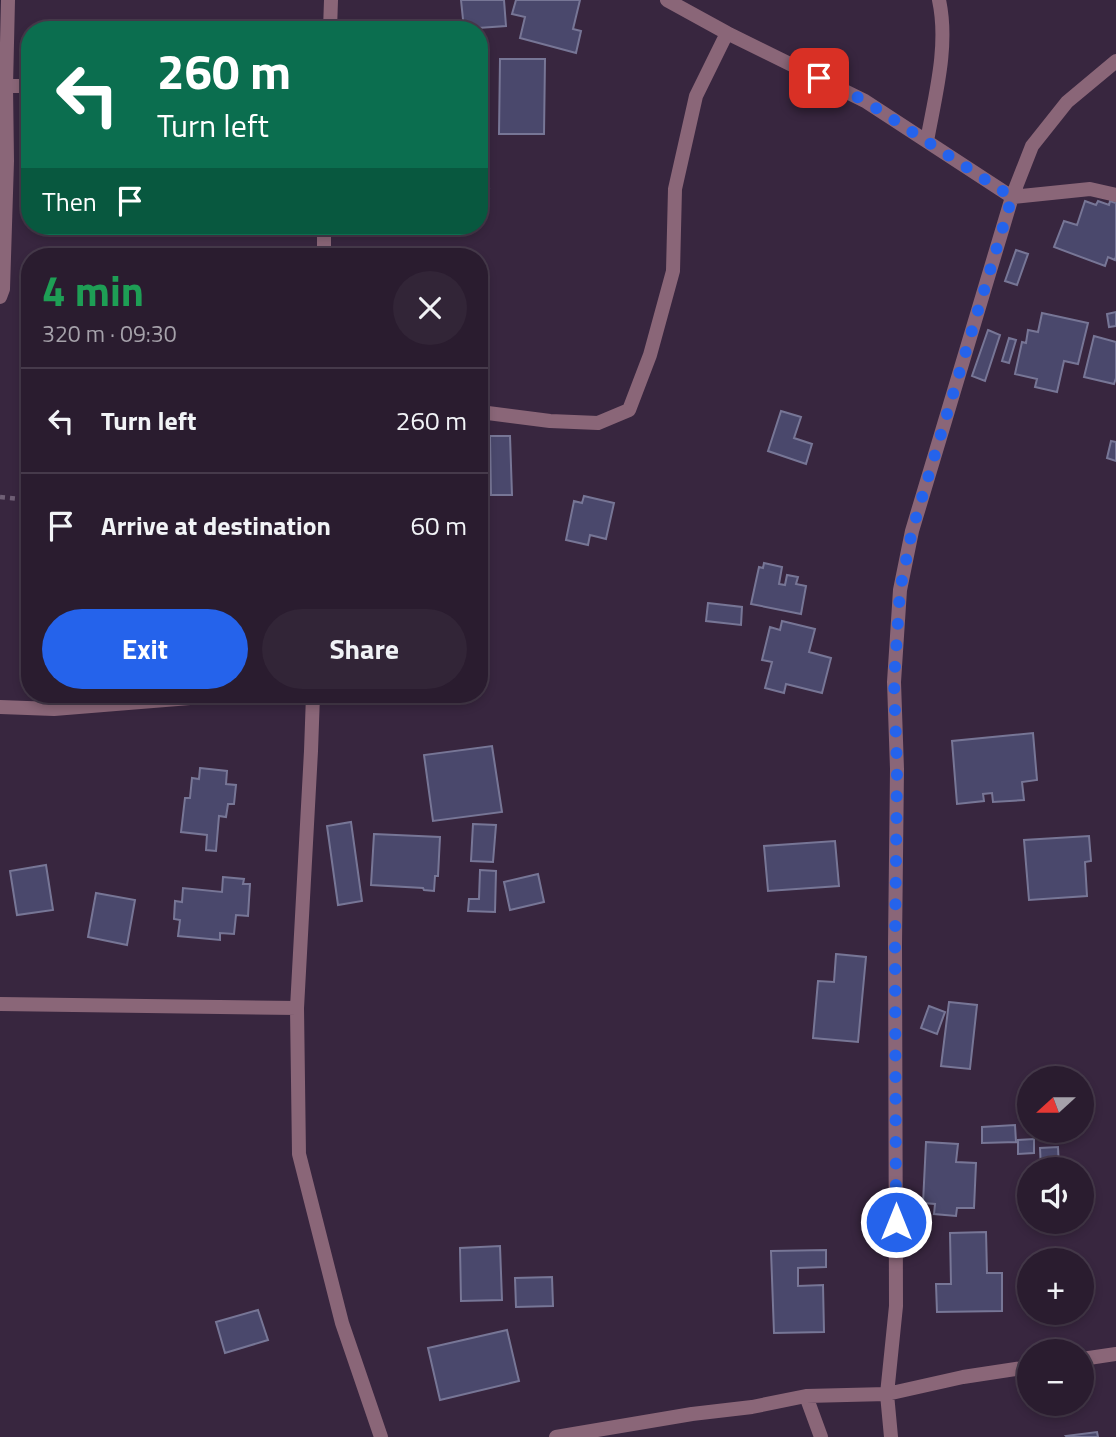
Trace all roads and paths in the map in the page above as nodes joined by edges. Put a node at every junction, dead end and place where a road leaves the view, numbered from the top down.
1 (8, 0) edge
2 (331, 0) edge
3 (667, 0) edge
4 (939, 0) edge
5 (330, 21) edge
6 (727, 33) junction
7 (1116, 61) edge
8 (3, 86) edge
9 (21, 86) edge
10 (927, 141) junction
11 (1116, 195) edge
12 (1012, 197) junction
13 (0, 297) edge
14 (488, 413) edge
15 (0, 497) edge
16 (21, 498) edge
17 (128, 703) edge
18 (313, 703) edge
19 (0, 707) edge
20 (0, 1004) edge
21 (298, 1008) junction
22 (1116, 1354) edge
23 (1094, 1357) edge
24 (1017, 1369) edge
25 (887, 1394) junction
26 (806, 1396) junction
27 (381, 1437) edge
28 (556, 1437) edge
29 (821, 1437) edge
30 (891, 1437) edge

1 - 8 street
2 - 5 street
3 - 6 street
4 - 10 street
6 - 10 street
6 - 14 street
7 - 12 street
8 - 9 street
8 - 13 street
10 - 12 street
11 - 12 street
12 - 25 street
15 - 16 path
17 - 19 street
18 - 21 street
20 - 21 street
21 - 27 street
22 - 23 street
24 - 25 street
25 - 26 street
25 - 30 street
26 - 28 street
26 - 29 street

